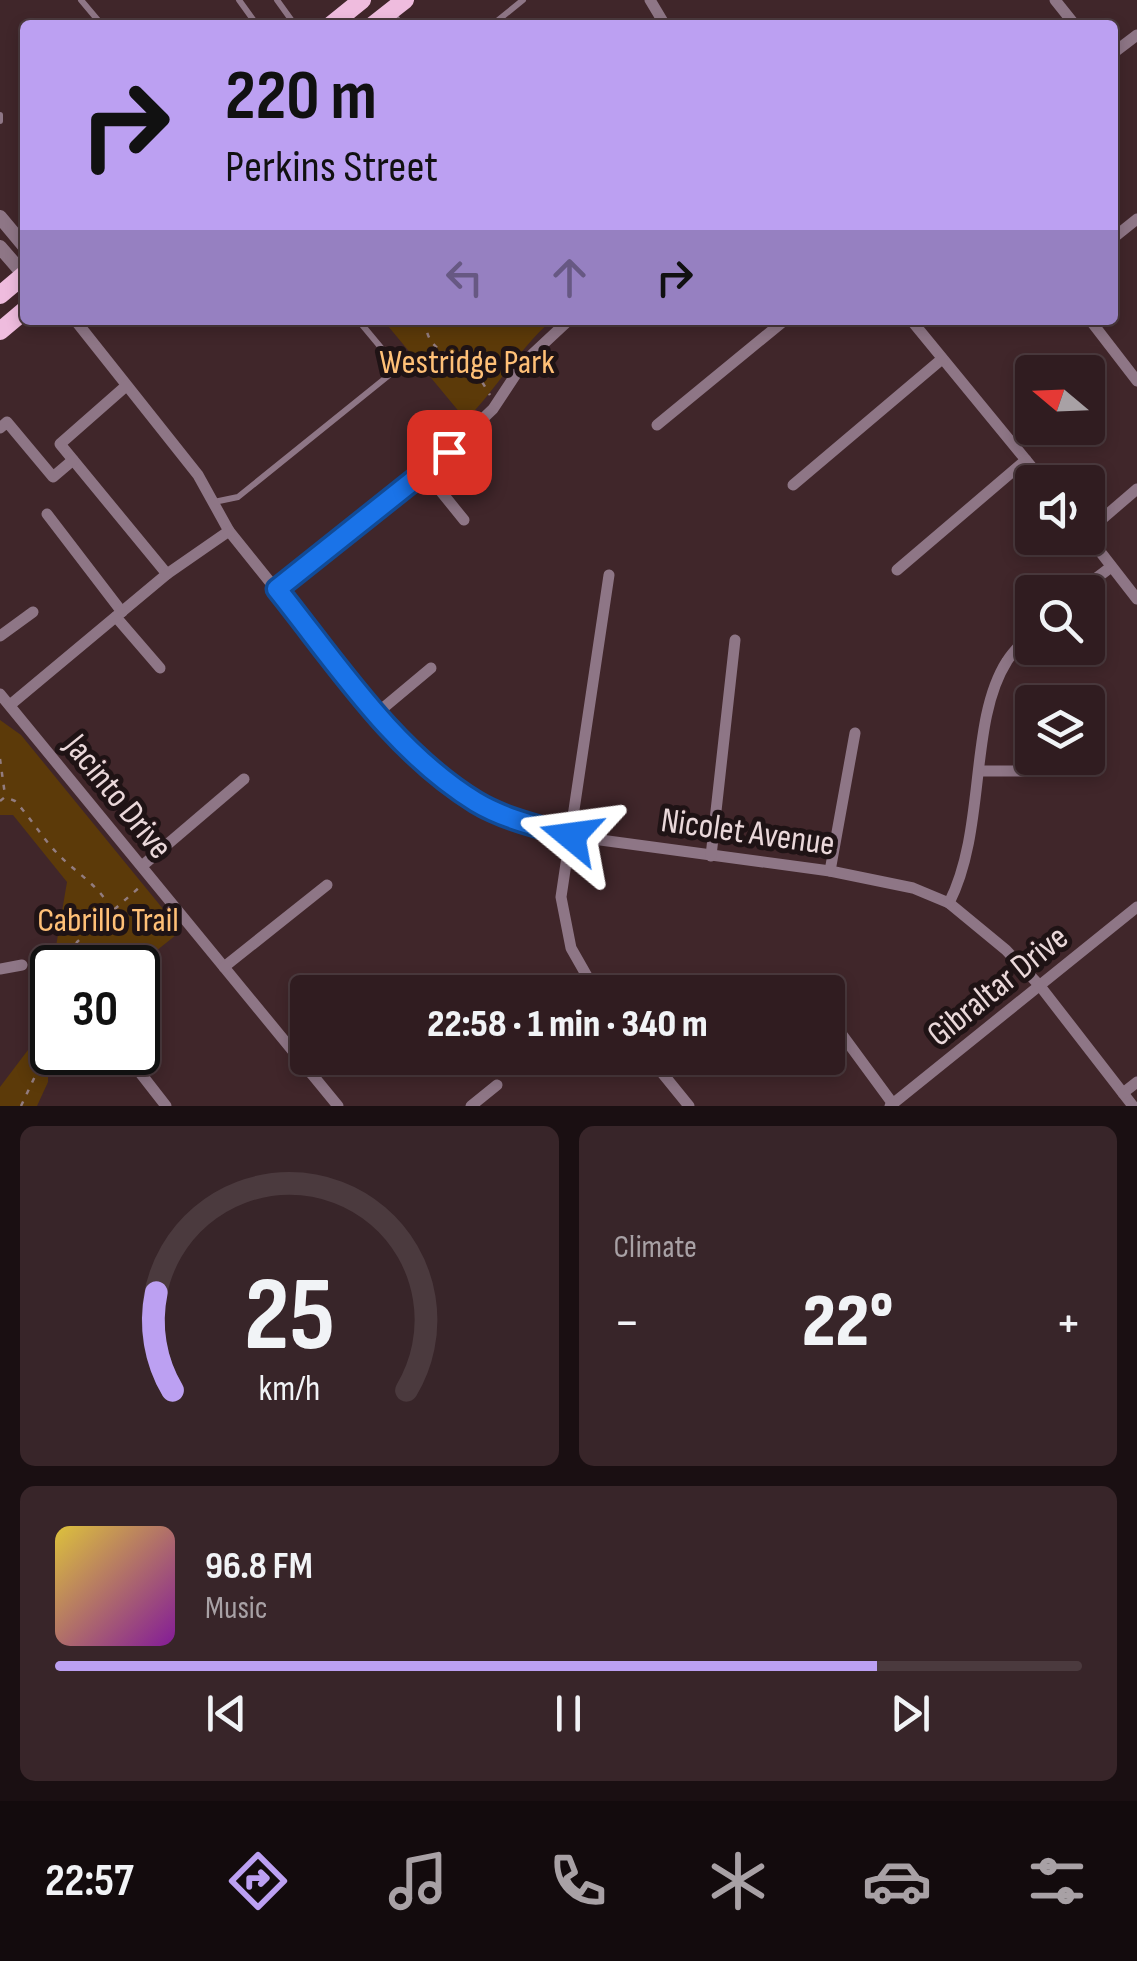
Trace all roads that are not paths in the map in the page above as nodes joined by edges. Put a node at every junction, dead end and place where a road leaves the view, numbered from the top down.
1 (81, 0) edge
2 (362, 0) edge
3 (523, 0) edge
4 (1055, 0) edge
5 (98, 20) edge
6 (337, 20) edge
7 (498, 20) edge
8 (1072, 20) edge
9 (0, 217) edge
10 (20, 242) edge
11 (0, 247) edge
12 (20, 269) edge
13 (20, 279) edge
14 (0, 295) edge
15 (20, 314) edge
16 (79, 325) edge
17 (362, 325) edge
18 (564, 325) edge
19 (779, 325) edge
20 (916, 325) edge
21 (1094, 325) edge
22 (0, 331) edge
23 (942, 359) junction
24 (1137, 381) edge
25 (126, 386) junction
26 (657, 425) dead end
27 (0, 428) edge
28 (73, 460) junction
29 (1026, 460) junction
30 (1030, 465) edge
31 (426, 473) junction
32 (793, 485) dead end
33 (1137, 489) edge
34 (214, 503) junction
35 (47, 514) dead end
36 (1105, 518) edge
37 (464, 520) dead end
38 (229, 531) junction
39 (1102, 555) edge
40 (1111, 568) junction
41 (897, 570) dead end
42 (167, 574) junction
43 (609, 575) dead end
44 (1101, 575) edge
45 (277, 589) junction
46 (1137, 598) edge
47 (32, 612) dead end
48 (119, 614) junction
49 (0, 636) edge
50 (735, 640) dead end
51 (1015, 651) edge
52 (160, 668) dead end
53 (431, 668) dead end
54 (0, 694) edge
55 (10, 706) junction
56 (376, 714) junction
57 (855, 732) dead end
58 (982, 771) junction
59 (1015, 771) edge
60 (244, 779) dead end
61 (571, 836) junction
62 (711, 856) junction
63 (142, 866) junction
64 (830, 872) junction
65 (326, 885) dead end
66 (949, 903) junction
67 (1137, 907) edge
68 (22, 965) road end
69 (224, 967) junction
70 (0, 969) edge
71 (586, 975) edge
72 (1040, 986) junction
73 (845, 1039) edge
74 (290, 1049) edge
75 (142, 1075) edge
76 (312, 1075) edge
77 (664, 1075) edge
78 (1137, 1082) edge
79 (496, 1085) dead end
80 (1123, 1093) junction
81 (892, 1105) edge
82 (166, 1106) edge
83 (338, 1106) edge
84 (471, 1106) edge
85 (690, 1106) edge
86 (1134, 1106) edge

1 - 5 lane
2 - 6 main road
3 - 7 lane
4 - 8 street
9 - 10 street
11 - 12 street
13 - 14 main road
15 - 22 main road
16 - 25 street, Nicolet Avenue
17 - 34 lane
18 - 31 street
19 - 26 street
20 - 23 street
21 - 24 street
23 - 29 street
23 - 32 street
25 - 28 street
25 - 34 street, Nicolet Avenue
27 - 28 street
28 - 42 street
29 - 30 street
29 - 41 street
31 - 37 street
31 - 45 street
33 - 36 street
34 - 38 street, Nicolet Avenue
35 - 48 street
38 - 42 street
38 - 45 street, Nicolet Avenue
39 - 40 street
40 - 44 street
40 - 46 street
42 - 48 street
43 - 61 street
45 - 56 street, Nicolet Avenue
47 - 49 street
48 - 52 street
48 - 55 street
50 - 62 street
51 - 58 street
53 - 56 street
54 - 55 street, Jacinto Drive
55 - 63 street, Jacinto Drive
56 - 61 street, Nicolet Avenue
57 - 64 street
58 - 59 street
58 - 66 street
60 - 63 street
61 - 62 street, Nicolet Avenue
61 - 71 street
62 - 64 street, Nicolet Avenue
63 - 69 street, Jacinto Drive
64 - 66 street, Nicolet Avenue
65 - 69 street
66 - 72 street, Nicolet Avenue
67 - 72 street, Gibraltar Drive
68 - 70 street
69 - 74 street, Jacinto Drive
72 - 80 street, Nicolet Avenue
72 - 81 street, Gibraltar Drive
73 - 81 street
75 - 82 street
76 - 83 street, Jacinto Drive
77 - 85 street
78 - 80 street
79 - 84 street
80 - 86 street, Nicolet Avenue

